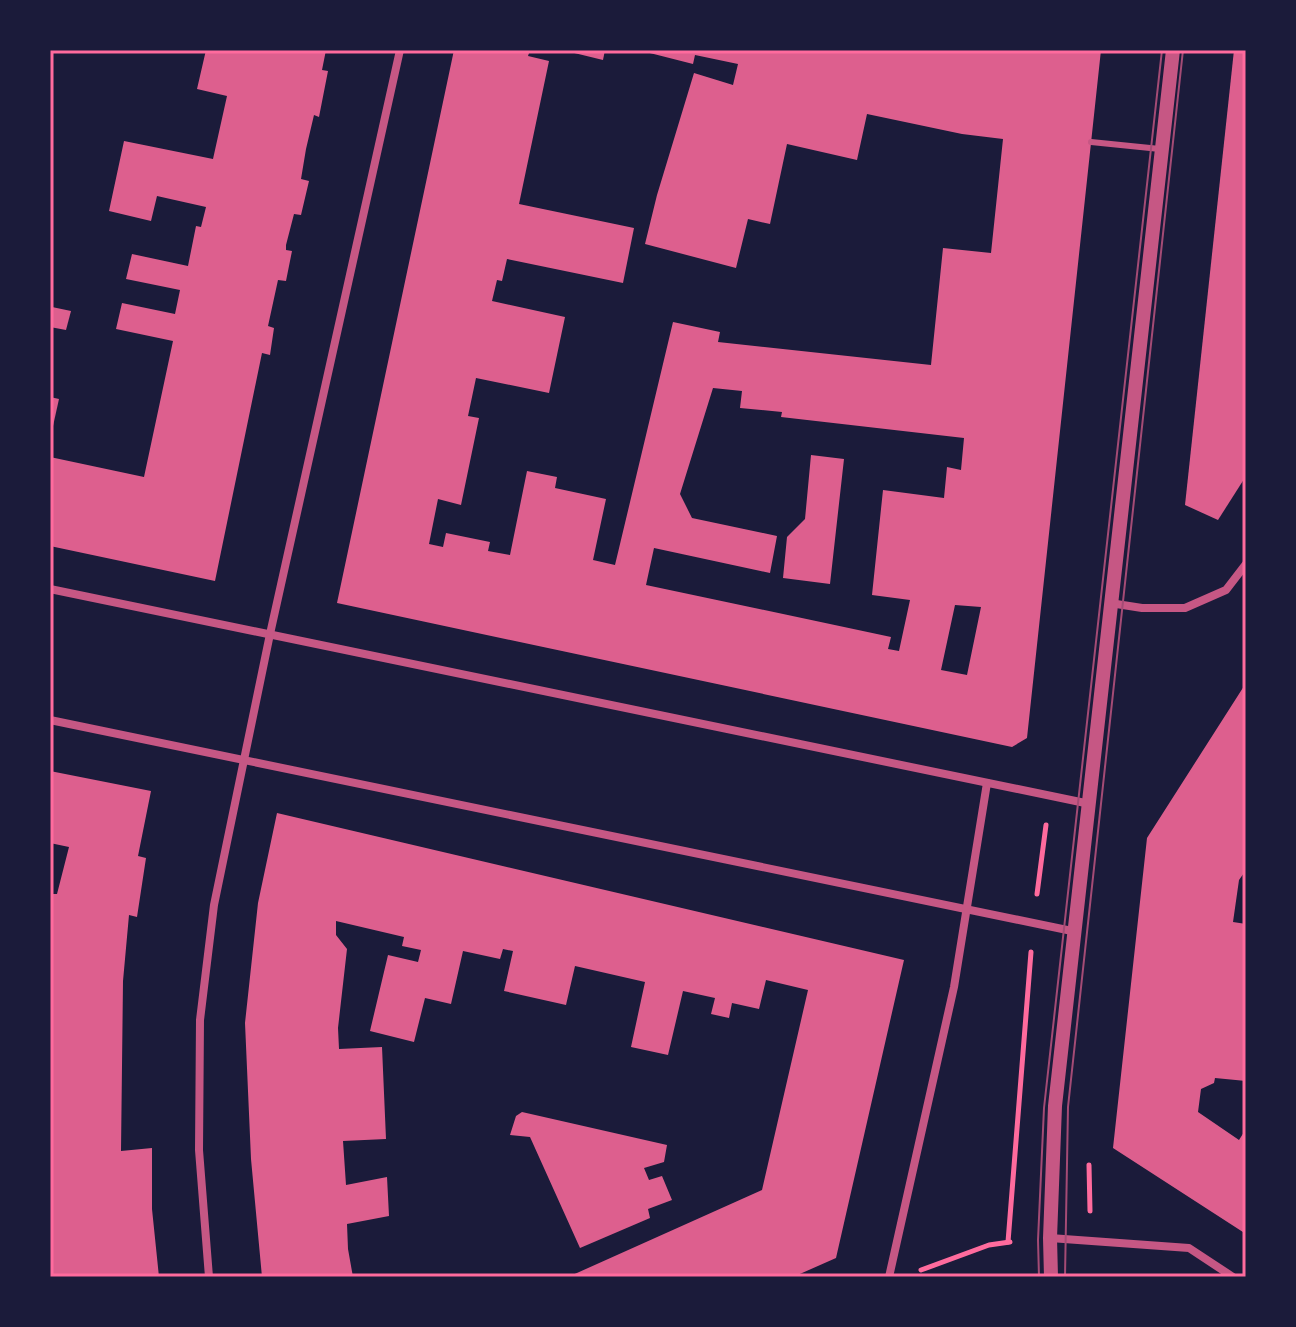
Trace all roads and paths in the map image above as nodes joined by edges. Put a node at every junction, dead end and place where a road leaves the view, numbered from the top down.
1 (400, 50) edge
2 (1173, 50) edge
3 (1091, 142) dead end
4 (1160, 149) junction
5 (1246, 564) edge
6 (50, 589) edge
7 (1110, 603) junction
8 (270, 634) junction
9 (50, 720) edge
10 (243, 760) junction
11 (987, 783) junction
12 (1049, 796) junction
13 (1090, 804) junction
14 (967, 908) junction
15 (1034, 922) junction
16 (1072, 931) junction
17 (1050, 1238) junction
18 (1008, 1242) junction
19 (916, 1272) dead end
20 (209, 1277) edge
21 (889, 1277) edge
22 (1051, 1277) edge
23 (1233, 1277) edge

1 - 8 street
2 - 4 street
3 - 4 lane
4 - 7 street
5 - 7 street
6 - 8 street
7 - 13 street
8 - 10 street
8 - 11 street
9 - 10 street
10 - 14 street
10 - 20 street
11 - 12 street
11 - 14 street
12 - 13 street
12 - 15 path
13 - 16 street
14 - 15 street
14 - 21 street
15 - 16 street
15 - 18 path
16 - 17 street
17 - 18 path
17 - 22 street
17 - 23 street
18 - 19 path

